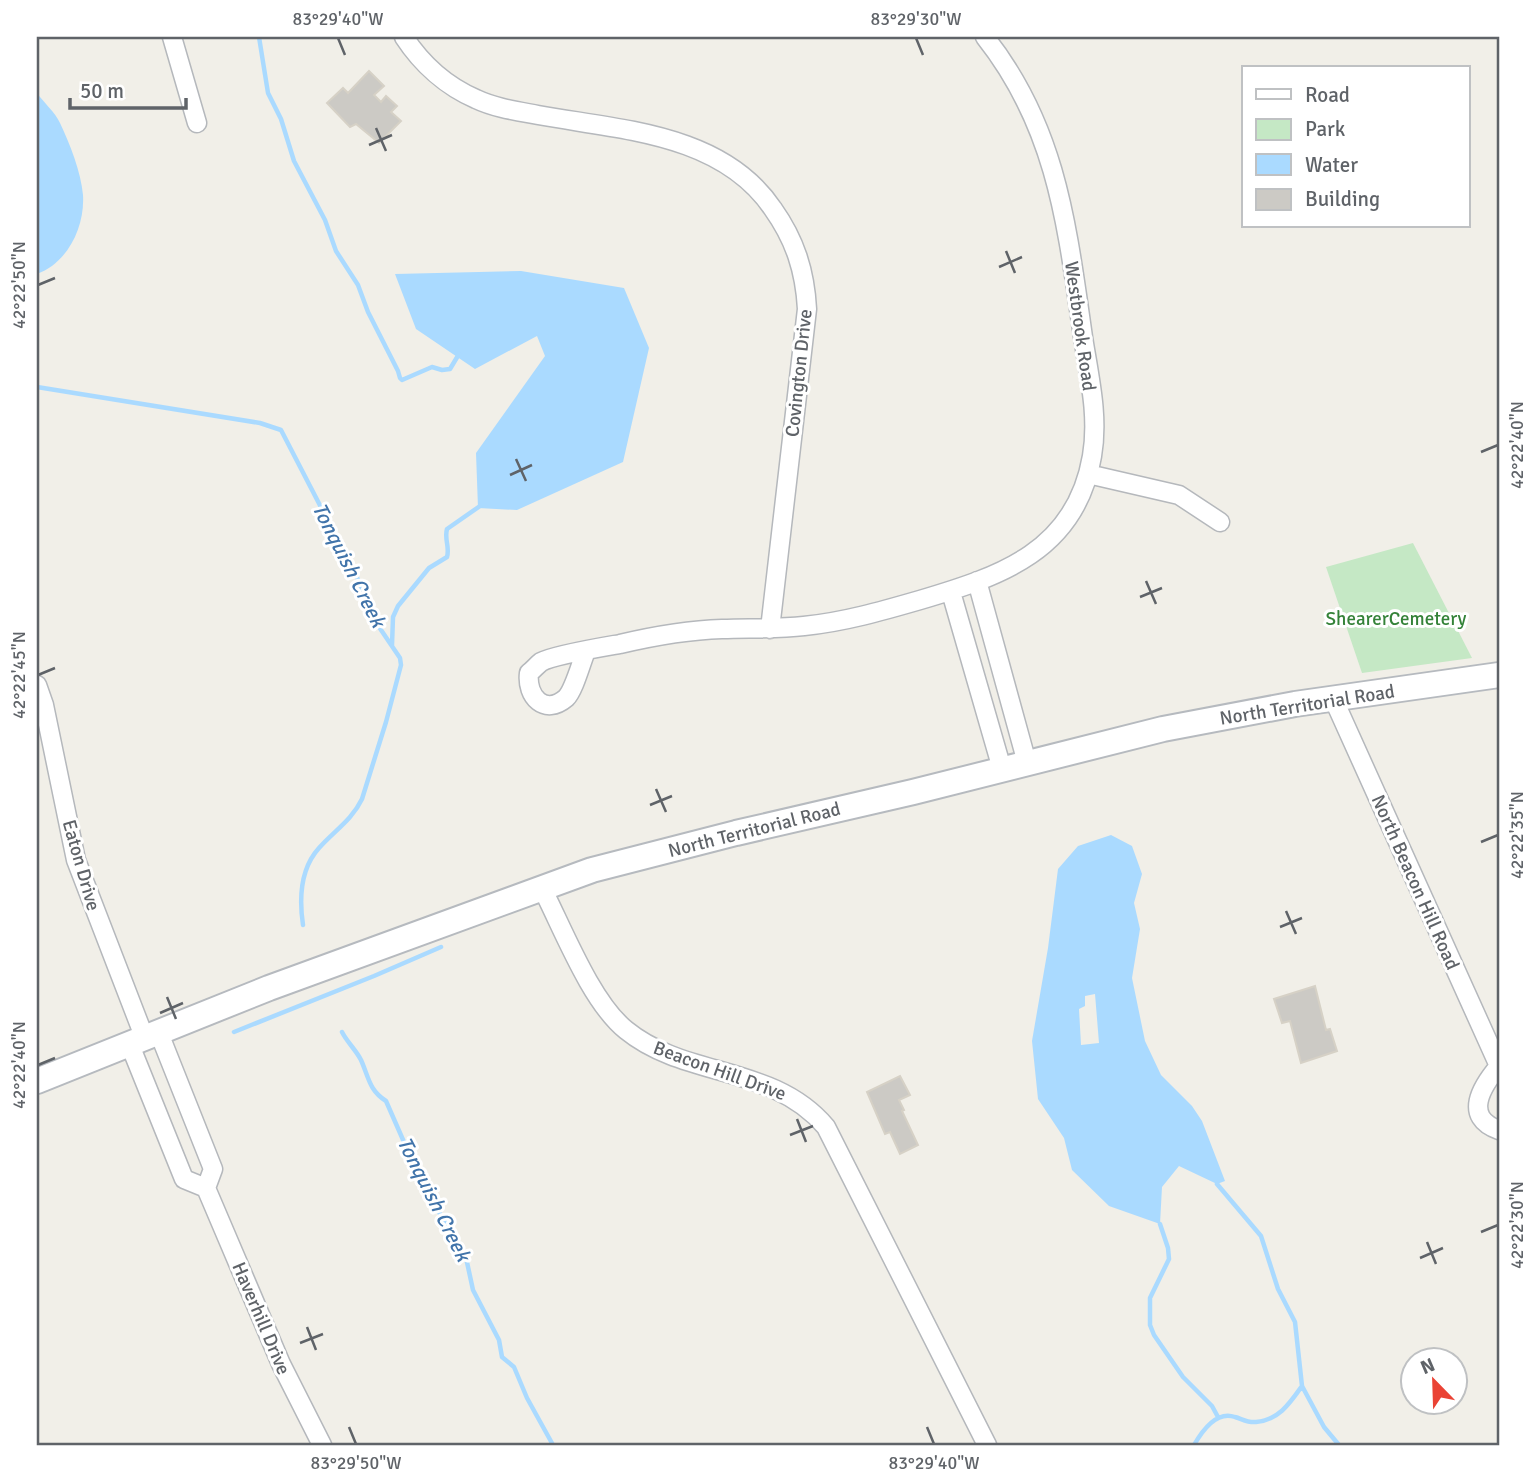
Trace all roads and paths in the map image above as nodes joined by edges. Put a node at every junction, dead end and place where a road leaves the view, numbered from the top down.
1 (172, 37) edge
2 (404, 37) edge
3 (985, 37) edge
4 (197, 123) dead end
5 (1088, 474) junction
6 (1220, 522) dead end
7 (977, 581) junction
8 (951, 592) junction
9 (770, 629) junction
10 (586, 651) dead end
11 (1499, 675) edge
12 (37, 685) edge
13 (1333, 698) junction
14 (1027, 763) junction
15 (1002, 769) junction
16 (542, 888) junction
17 (145, 1039) junction
18 (1499, 1066) edge
19 (37, 1081) edge
20 (1499, 1130) edge
21 (206, 1188) junction
22 (322, 1445) edge
23 (987, 1445) edge

1 - 4 street
2 - 9 street, Covington Drive
3 - 5 street, Westbrook Road
5 - 6 street
5 - 7 street, Westbrook Road
7 - 8 street, Westbrook Road
7 - 14 street
8 - 9 street, Westbrook Road
8 - 15 street
9 - 10 street, Westbrook Road
11 - 13 main road, North Territorial Road
12 - 17 street, Eaton Drive
13 - 14 main road, North Territorial Road
13 - 18 street, North Beacon Hill Road
14 - 15 main road, North Territorial Road
15 - 16 main road, North Territorial Road
16 - 17 main road, North Territorial Road
16 - 23 street, Beacon Hill Drive
17 - 19 main road, North Territorial Road
17 - 21 street, Haverhill Drive
17 - 21 street
18 - 20 street, North Beacon Hill Road
21 - 22 street, Haverhill Drive

